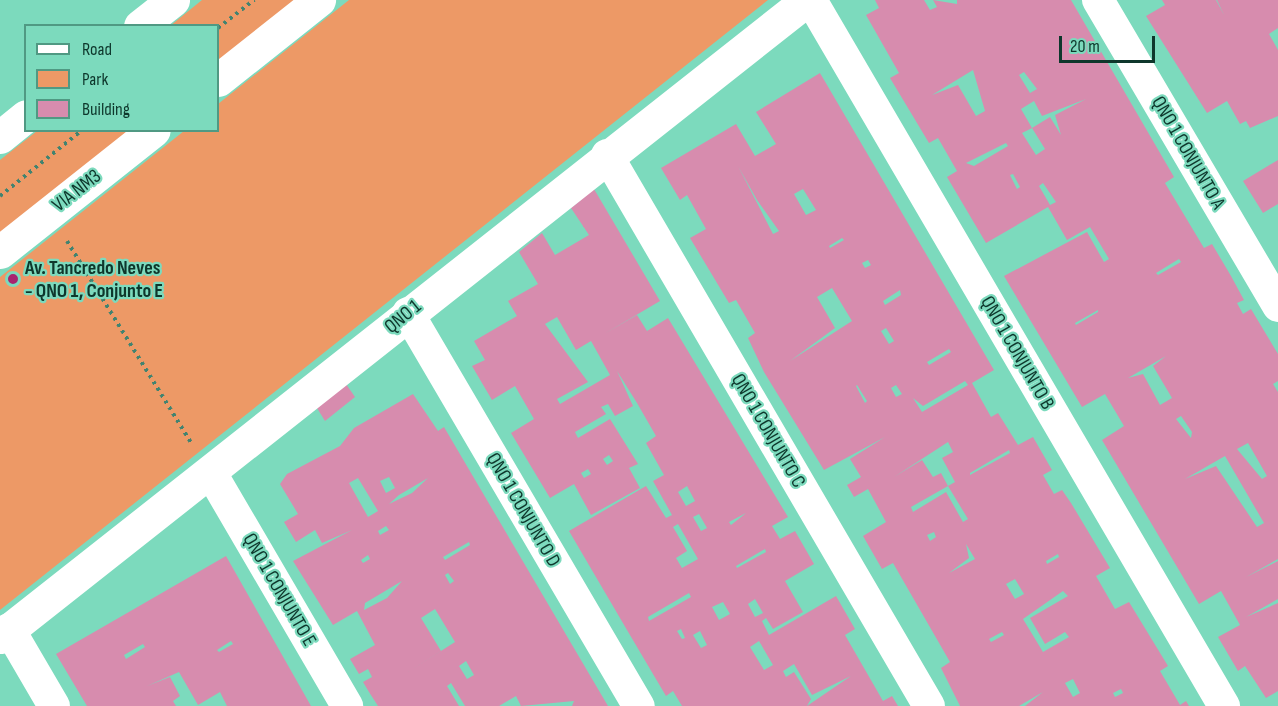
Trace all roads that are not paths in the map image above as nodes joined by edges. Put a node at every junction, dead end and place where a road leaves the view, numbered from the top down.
1 (173, 0) edge
2 (319, 0) edge
3 (809, 0) edge
4 (1098, 0) edge
5 (143, 24) edge
6 (219, 80) edge
7 (24, 118) edge
8 (151, 132) edge
9 (0, 136) edge
10 (607, 155) junction
11 (0, 252) edge
12 (1278, 306) edge
13 (408, 313) junction
14 (210, 473) junction
15 (5, 633) edge
16 (54, 706) edge
17 (347, 706) edge
18 (639, 706) edge
19 (929, 706) edge
20 (1224, 706) edge

1 - 5 street
2 - 6 street
3 - 10 street, QNO 1
3 - 20 street, QNO 1 CONJUNTO B
4 - 12 street, QNO 1 CONJUNTO A
7 - 9 street
8 - 11 street, VIA NM3
10 - 13 street, QNO 1
10 - 19 street, QNO 1 CONJUNTO C
13 - 14 street, QNO 1
13 - 18 street, QNO 1 CONJUNTO D
14 - 15 street, QNO 1
14 - 17 street, QNO 1 CONJUNTO E
15 - 16 street

